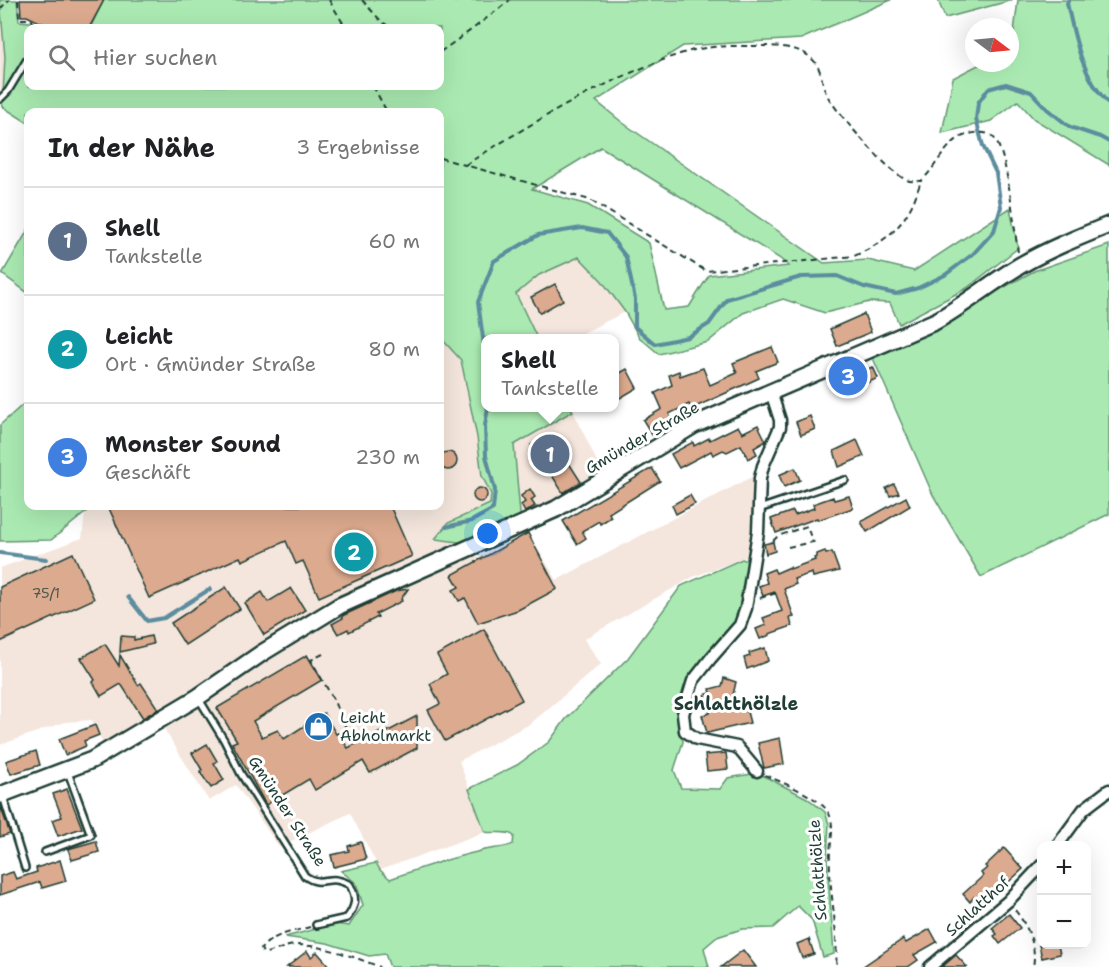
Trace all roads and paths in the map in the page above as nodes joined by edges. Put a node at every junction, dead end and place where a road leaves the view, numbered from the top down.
1 (9, 0) edge
2 (18, 0) edge
3 (329, 0) edge
4 (362, 0) edge
5 (510, 0) edge
6 (0, 9) edge
7 (34, 24) edge
8 (344, 24) edge
9 (385, 24) edge
10 (444, 49) edge
11 (24, 65) edge
12 (375, 90) edge
13 (0, 99) edge
14 (385, 108) edge
15 (444, 159) edge
16 (465, 165) junction
17 (921, 182) junction
18 (1109, 225) edge
19 (1020, 266) junction
20 (771, 392) junction
21 (845, 480) dead end
22 (758, 510) junction
23 (773, 540) dead end
24 (812, 541) junction
25 (818, 541) dead end
26 (788, 547) dead end
27 (780, 592) dead end
28 (760, 598) dead end
29 (323, 654) dead end
30 (198, 698) junction
31 (353, 744) dead end
32 (68, 771) junction
33 (758, 771) joint
34 (1109, 790) edge
35 (1, 794) edge
36 (1061, 841) edge
37 (45, 852) dead end
38 (25, 868) dead end
39 (1037, 869) edge
40 (1008, 901) junction
41 (316, 925) joint
42 (380, 967) edge
43 (837, 967) edge
44 (930, 967) edge
45 (1033, 967) edge

1 - 6 path
2 - 7 path
3 - 8 path
4 - 9 path
5 - 10 path
11 - 13 lane
12 - 14 path
15 - 16 path
16 - 17 path
16 - 17 path
17 - 19 path
18 - 19 street, Gmünder Straße
19 - 20 street, Gmünder Straße
20 - 22 street
20 - 30 street, Gmünder Straße
21 - 22 lane
22 - 33 street
23 - 24 path
24 - 25 path
24 - 26 path
27 - 28 path
29 - 31 path
30 - 32 street, Gmünder Straße
30 - 41 lane, Gmünder Straße
32 - 35 street, Gmünder Straße
32 - 37 lane
33 - 43 path, Schlatthölzle
34 - 36 street
35 - 38 lane
39 - 40 street, Schlatthof
40 - 44 street, Schlatthof
40 - 45 path
41 - 42 path

